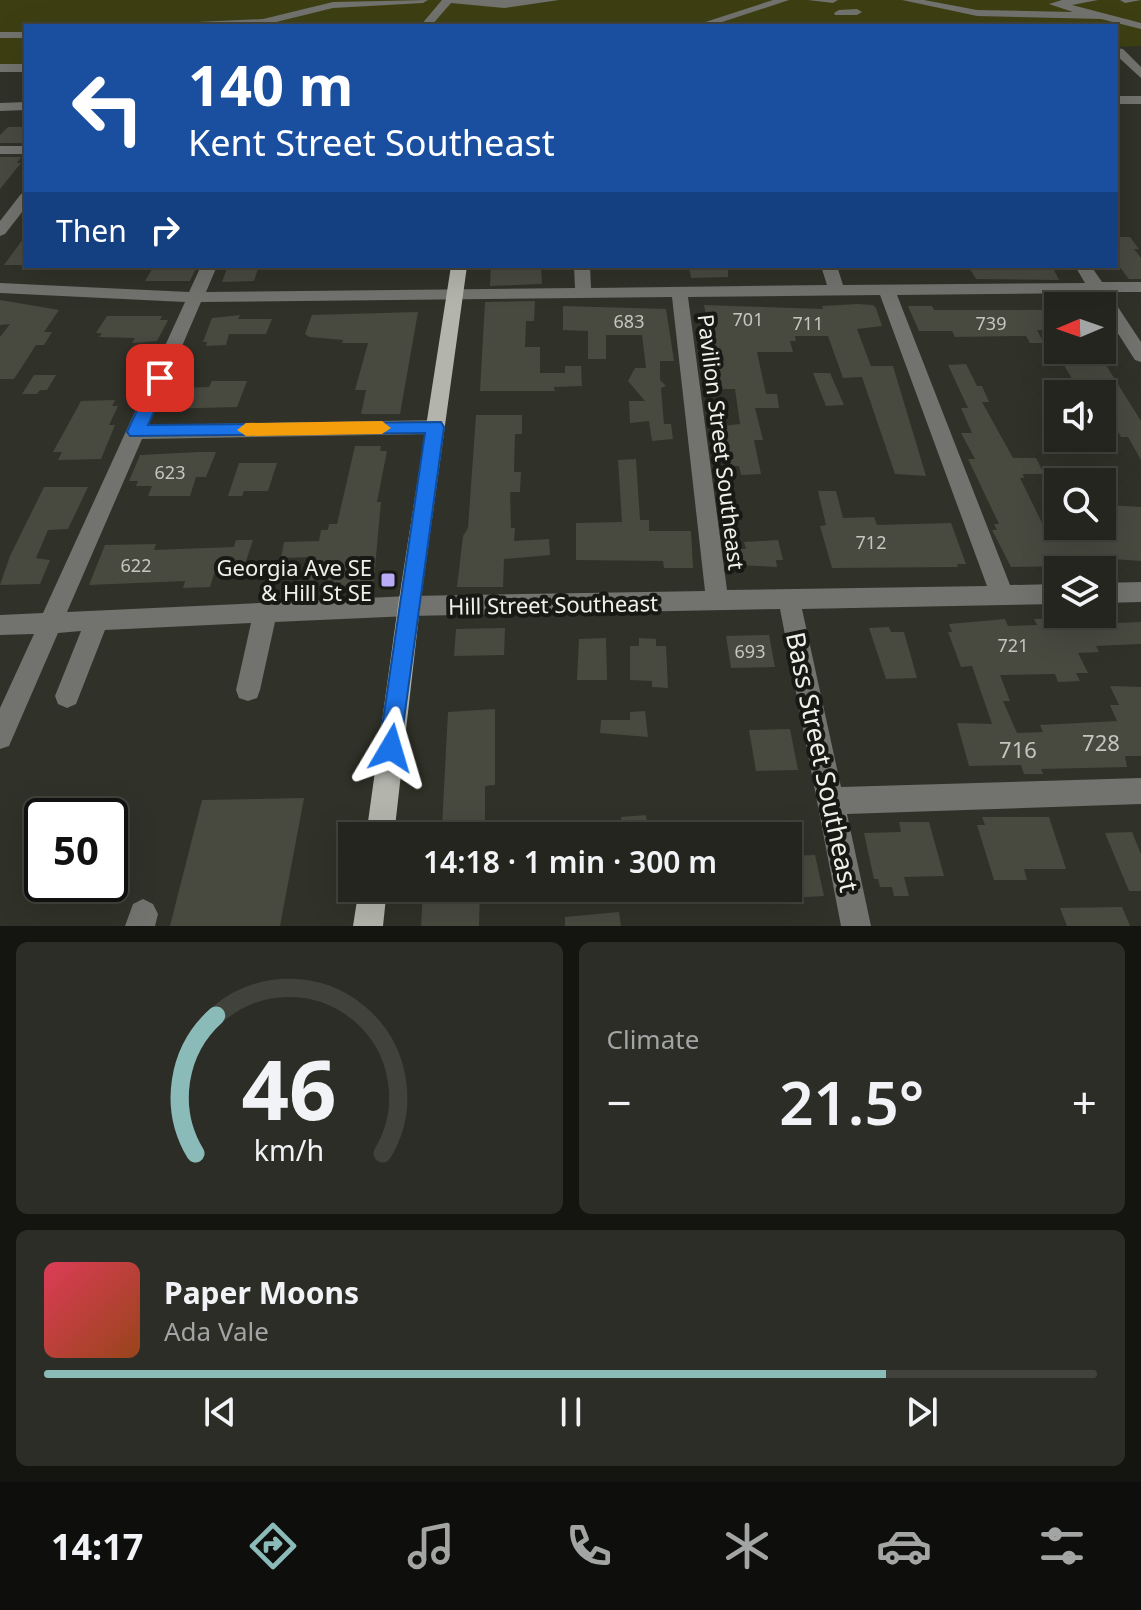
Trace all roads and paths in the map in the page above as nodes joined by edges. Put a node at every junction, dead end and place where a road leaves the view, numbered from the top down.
1 (423, 0) edge
2 (450, 0) edge
3 (554, 0) edge
4 (784, 0) edge
5 (813, 0) edge
6 (833, 0) edge
7 (907, 0) edge
8 (1093, 0) edge
9 (1125, 0) edge
10 (1136, 0) edge
11 (857, 12) dead end
12 (839, 13) dead end
13 (1110, 16) junction
14 (263, 21) junction
15 (736, 22) edge
16 (210, 24) edge
17 (253, 24) edge
18 (427, 24) edge
19 (1141, 26) edge
20 (0, 35) edge
21 (24, 35) edge
22 (1141, 51) edge
23 (1118, 52) edge
24 (1118, 53) edge
25 (0, 68) edge
26 (24, 68) edge
27 (1141, 74) edge
28 (1118, 100) edge
29 (1141, 100) edge
30 (24, 106) edge
31 (0, 107) edge
32 (0, 150) edge
33 (24, 150) edge
34 (24, 200) edge
35 (0, 231) edge
36 (208, 268) edge
37 (459, 268) edge
38 (580, 268) edge
39 (582, 268) edge
40 (830, 268) edge
41 (1084, 268) edge
42 (561, 280) junction
43 (1096, 287) junction
44 (1141, 287) edge
45 (0, 288) edge
46 (886, 288) junction
47 (836, 289) junction
48 (679, 290) junction
49 (583, 292) junction
50 (455, 294) junction
51 (195, 297) junction
52 (1141, 356) edge
53 (435, 427) junction
54 (136, 432) junction
55 (1141, 592) edge
56 (1116, 593) edge
57 (1044, 594) edge
58 (1002, 595) junction
59 (789, 599) junction
60 (717, 600) junction
61 (409, 606) junction
62 (265, 613) junction
63 (97, 621) junction
64 (49, 623) junction
65 (0, 625) edge
66 (248, 690) dead end
67 (67, 696) dead end
68 (0, 737) edge
69 (1141, 791) edge
70 (830, 801) junction
71 (382, 822) edge
72 (371, 902) edge
73 (368, 926) edge
74 (856, 926) edge

1 - 14 street
2 - 3 street
2 - 18 street
4 - 15 street
5 - 6 street
7 - 13 street
8 - 13 street
9 - 10 street
11 - 12 street
13 - 19 street
14 - 16 street
14 - 17 street
20 - 21 street
22 - 23 street
24 - 27 street
25 - 26 street
28 - 29 street
30 - 31 street
32 - 33 street
34 - 35 street
36 - 51 street
37 - 50 main road
38 - 42 street
39 - 49 street
40 - 47 street
41 - 43 street
42 - 49 street
42 - 50 street
43 - 44 street
43 - 46 street
43 - 52 street
45 - 51 street
46 - 47 street
46 - 58 street
47 - 48 street
48 - 49 street
48 - 60 street, Pavilion Street Southeast
50 - 51 street
50 - 53 main road
51 - 54 street
53 - 54 street
53 - 61 main road
54 - 64 street
55 - 56 street
57 - 58 street, Hill Street Southeast
58 - 59 street, Hill Street Southeast
59 - 60 street, Hill Street Southeast
59 - 70 street, Bass Street Southeast
60 - 61 street, Hill Street Southeast
61 - 62 street, Hill Street Southeast
61 - 71 main road
62 - 63 street, Hill Street Southeast
62 - 66 street
63 - 64 street, Hill Street Southeast
63 - 67 street
64 - 65 street, Hill Street Southeast
64 - 68 street
69 - 70 street
70 - 74 street, Bass Street Southeast
72 - 73 main road

